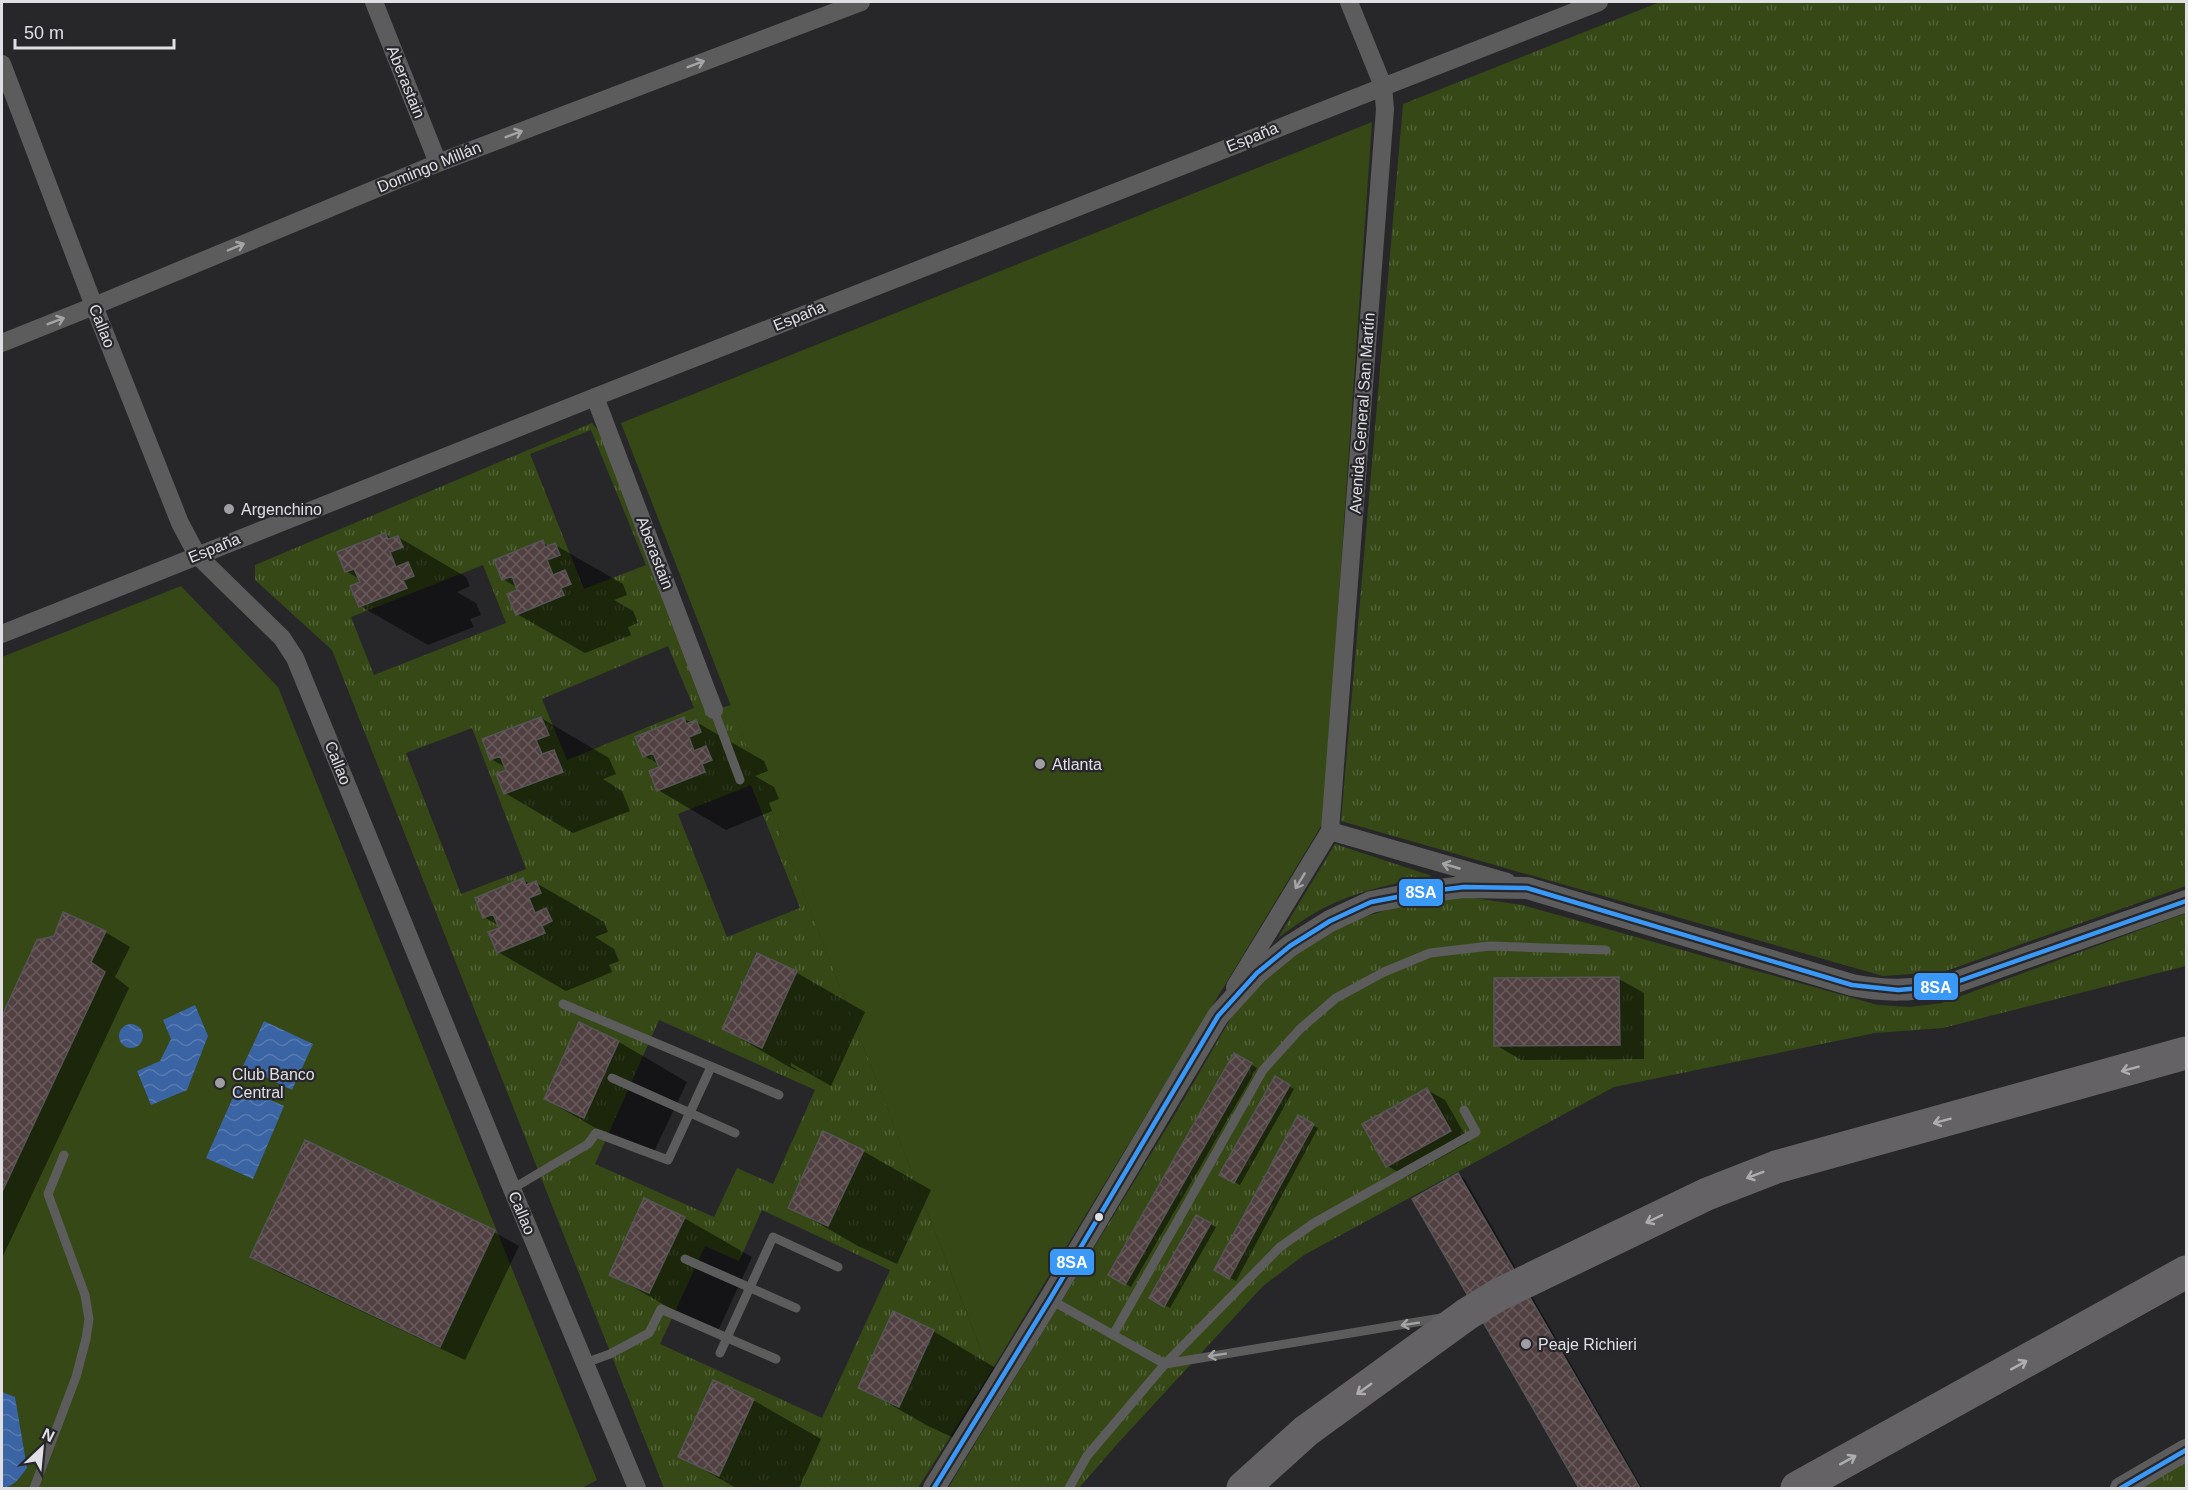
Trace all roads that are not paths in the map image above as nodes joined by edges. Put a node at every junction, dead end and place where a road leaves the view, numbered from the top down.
1 (374, 2) edge
2 (861, 2) edge
3 (1349, 2) edge
4 (1599, 2) edge
5 (2, 64) edge
6 (1383, 86) junction
7 (438, 163) junction
8 (94, 306) junction
9 (2, 343) edge
10 (595, 397) junction
11 (197, 555) junction
12 (2, 634) edge
13 (714, 710) joint
14 (740, 780) dead end
15 (1330, 831) junction
16 (1527, 888) junction
17 (2187, 901) edge
18 (1606, 950) dead end
19 (563, 1004) dead end
20 (1218, 1016) junction
21 (2187, 1053) edge
22 (711, 1066) junction
23 (612, 1078) dead end
24 (779, 1095) dead end
25 (1464, 1110) dead end
26 (690, 1112) junction
27 (735, 1132) dead end
28 (64, 1155) dead end
29 (512, 1189) junction
30 (685, 1259) dead end
31 (838, 1267) dead end
32 (2187, 1272) edge
33 (750, 1288) junction
34 (1050, 1299) junction
35 (796, 1308) dead end
36 (1467, 1314) junction
37 (1113, 1335) junction
38 (727, 1338) junction
39 (720, 1353) dead end
40 (776, 1359) dead end
41 (585, 1363) junction
42 (1166, 1364) junction
43 (2187, 1450) edge
44 (34, 1488) edge
45 (637, 1488) edge
46 (934, 1488) edge
47 (1069, 1488) edge
48 (1243, 1488) edge
49 (1797, 1488) edge
50 (2121, 1488) edge

1 - 7 street, Aberastain
7 -> 2 street, Domingo Millán
3 - 6 street, Avenida General San Martín
4 - 6 street, España
5 - 8 street, Callao
6 - 10 street, España
6 - 15 street, Avenida General San Martín
8 -> 7 street, Domingo Millán
9 -> 8 street, Domingo Millán
8 - 11 street, Callao
10 - 11 street, España
10 - 13 street, Aberastain
11 - 12 street, España
11 - 29 street, Callao
13 - 14 lane
16 -> 15 street
15 -> 20 street
16 - 17 street
16 - 20 street
18 - 37 lane
19 - 22 lane
20 - 34 street
21 -> 36 highway
22 - 24 lane
22 - 26 lane
23 - 26 lane
25 - 42 lane
26 - 27 lane
26 - 29 lane
28 - 44 lane
29 - 41 street, Callao
30 - 33 lane
31 - 33 lane
49 -> 32 highway
33 - 35 lane
33 - 38 lane
34 - 37 lane
34 - 46 street
36 -> 42 lane
36 -> 48 highway
37 - 42 lane
38 - 39 lane
38 - 40 lane
38 - 41 lane
41 - 45 street, Callao
42 - 47 lane
43 - 50 street

